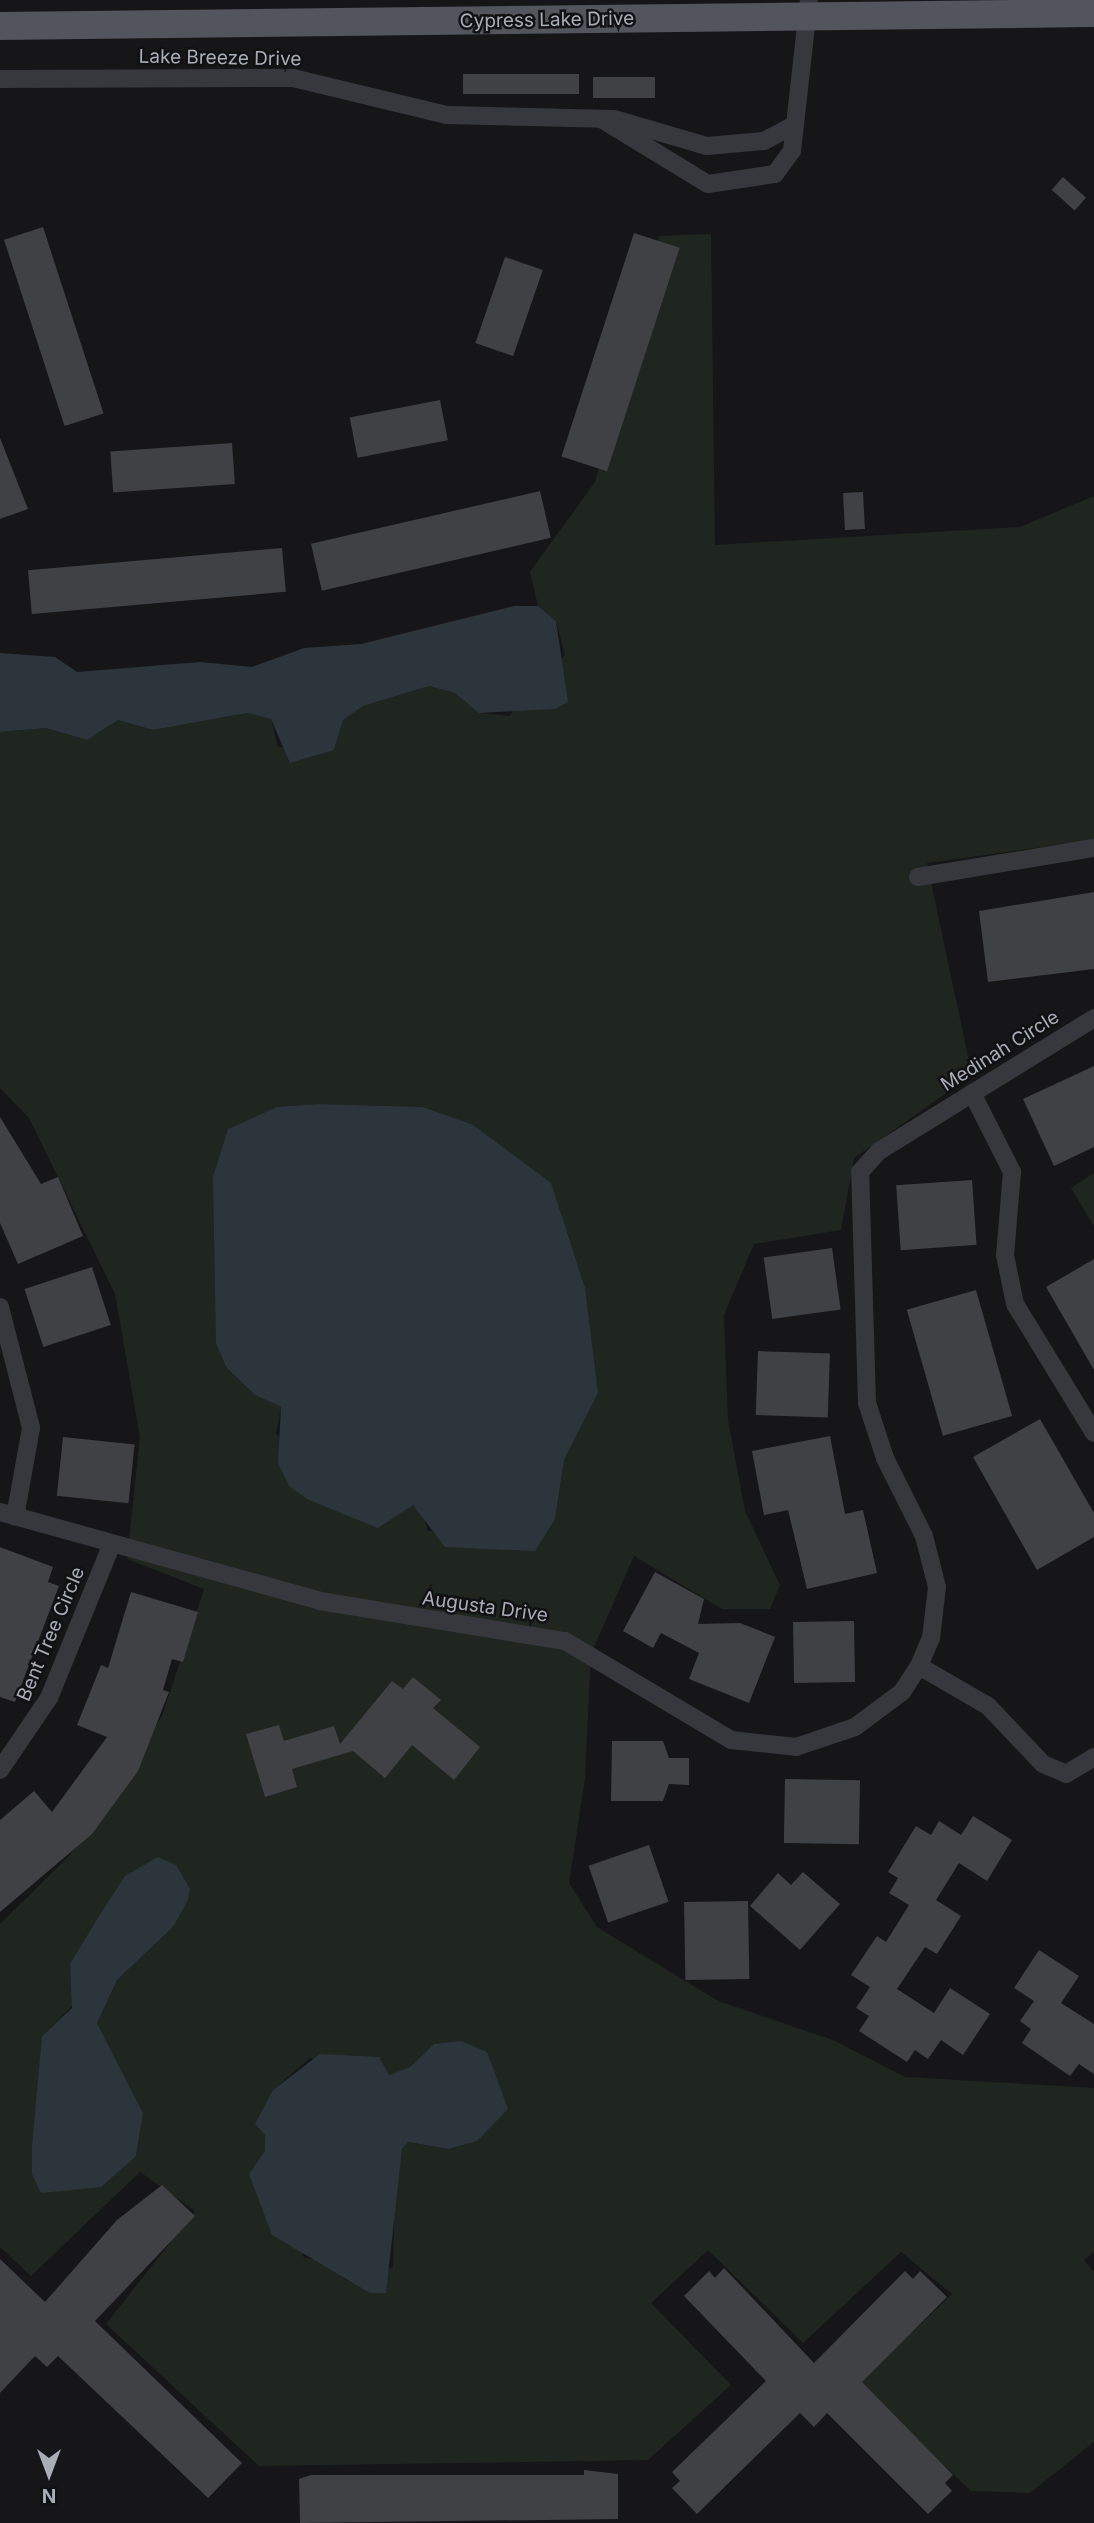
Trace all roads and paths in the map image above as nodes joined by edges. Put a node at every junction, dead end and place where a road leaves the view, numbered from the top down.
1 (803, 6) edge
2 (1094, 13) edge
3 (0, 26) edge
4 (0, 79) edge
5 (603, 120) junction
6 (790, 127) junction
7 (1094, 848) edge
8 (918, 877) dead end
9 (1094, 1018) edge
10 (972, 1093) junction
11 (0, 1307) edge
12 (1094, 1433) edge
13 (8, 1514) edge
14 (111, 1546) junction
15 (919, 1665) junction
16 (1094, 1757) edge
17 (0, 1770) edge

1 - 2 main road, Cypress Lake Drive
1 - 3 main road, Cypress Lake Drive
1 - 6 street, Lake Breeze Drive
4 - 5 street, Lake Breeze Drive
5 - 6 street, Lake Breeze Drive
5 - 6 street, Lake Breeze Drive
7 - 8 street
9 - 10 street, Medinah Circle
10 - 12 street
10 - 15 street, Medinah Circle
11 - 13 street
13 - 14 street, Augusta Drive
14 - 15 street, Augusta Drive
14 - 17 street, Bent Tree Circle
15 - 16 street

